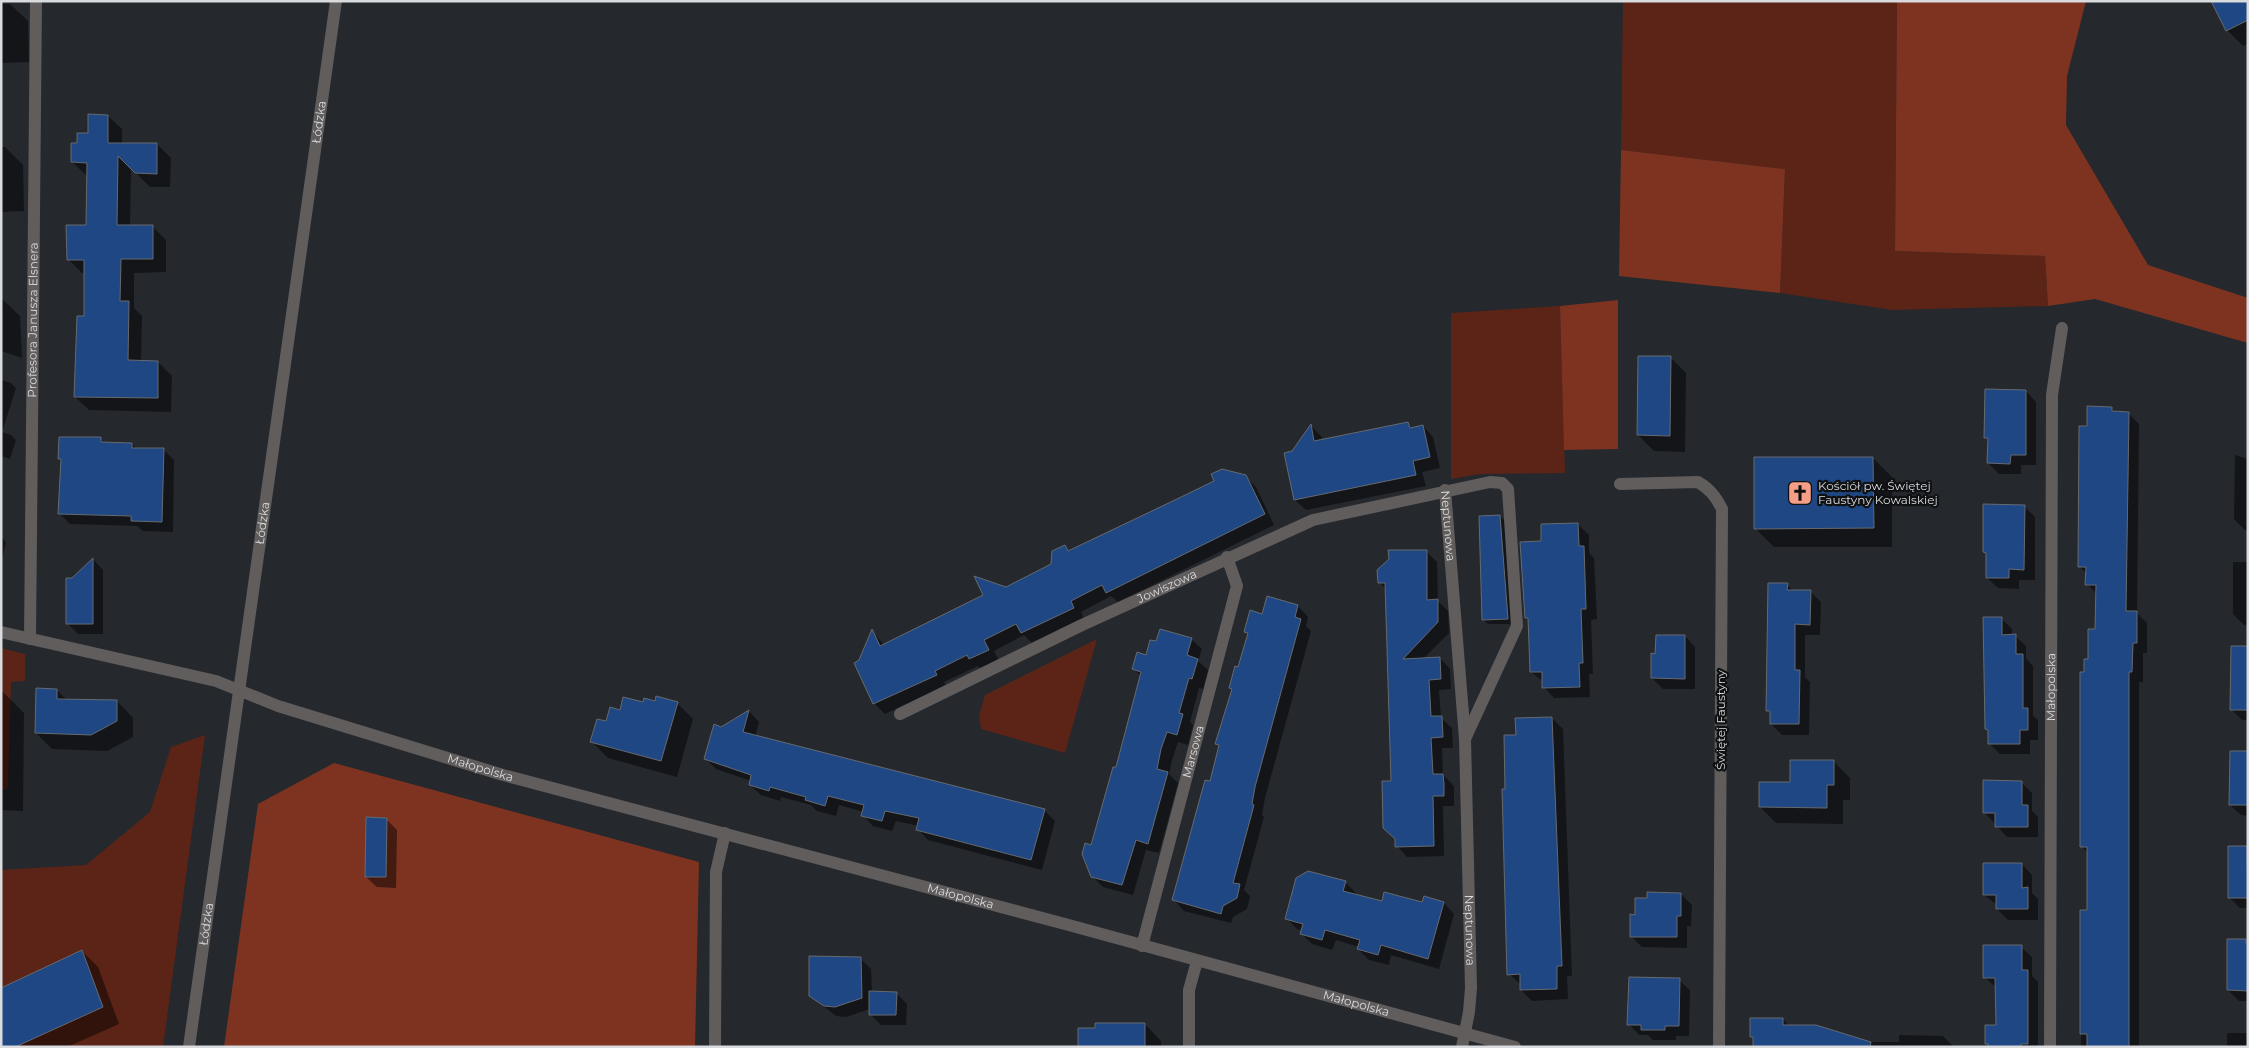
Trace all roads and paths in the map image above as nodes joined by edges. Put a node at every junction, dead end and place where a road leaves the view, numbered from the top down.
1 (36, 1) edge
2 (336, 1) edge
3 (2062, 328) dead end
4 (1620, 484) dead end
5 (1446, 490) junction
6 (1227, 557) junction
7 (1, 632) edge
8 (30, 639) junction
9 (238, 689) junction
10 (900, 714) dead end
11 (1465, 739) junction
12 (725, 833) junction
13 (1142, 946) junction
14 (1197, 961) junction
15 (1466, 1032) junction
16 (189, 1047) edge
17 (714, 1047) edge
18 (1189, 1047) edge
19 (1462, 1047) edge
20 (1515, 1047) edge
21 (1719, 1047) edge
22 (2050, 1047) edge

1 - 8 street, Profesora Janusza Elsnera
2 - 9 street, Łódzka
3 - 22 street, Małopolska
4 - 21 street, Świętej Faustyny
5 - 6 street, Jowiszowa
5 - 11 street, Neptunowa
5 - 11 street, Neptunowa
6 - 10 street, Jowiszowa
6 - 13 street, Marsowa
7 - 8 street, Małopolska
8 - 9 street, Małopolska
9 - 12 street, Małopolska
9 - 16 street, Łódzka
11 - 15 street, Neptunowa
12 - 13 street, Małopolska
12 - 17 street
13 - 14 street, Małopolska
14 - 15 street, Małopolska
14 - 18 street
15 - 19 street, Neptunowa
15 - 20 street, Małopolska

